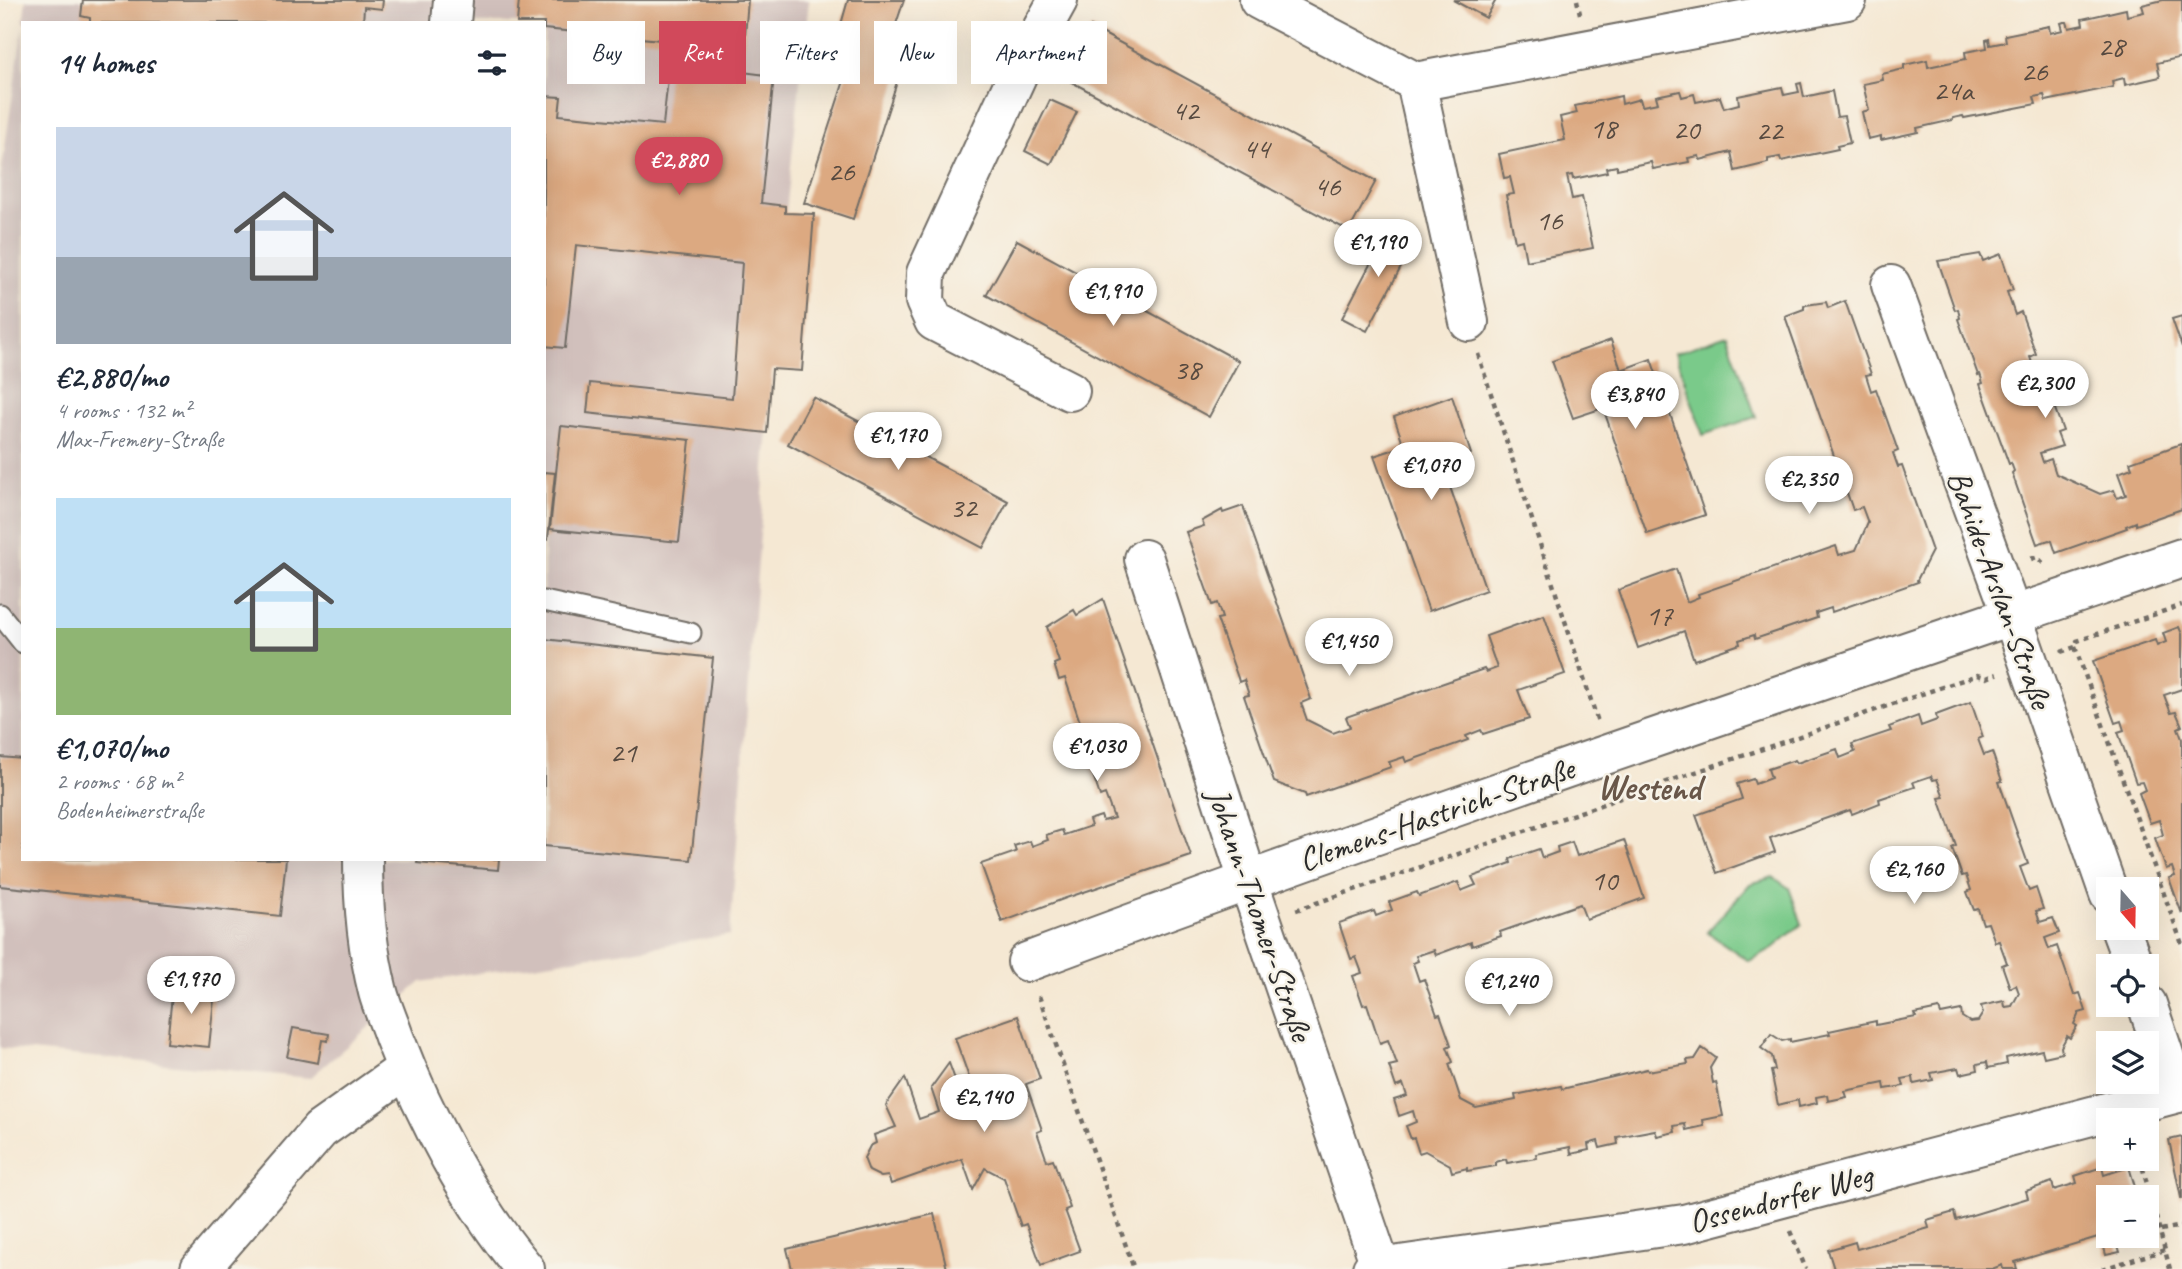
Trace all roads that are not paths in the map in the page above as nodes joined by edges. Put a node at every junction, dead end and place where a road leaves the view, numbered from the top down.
1 (453, 0) edge
2 (1058, 0) edge
3 (1259, 0) edge
4 (1847, 0) edge
5 (451, 21) edge
6 (1416, 82) junction
7 (1891, 285) dead end
8 (1469, 322) road end
9 (1070, 391) dead end
10 (2182, 558) edge
11 (1144, 559) dead end
12 (546, 601) edge
13 (0, 614) edge
14 (2012, 615) junction
15 (691, 633) dead end
16 (21, 640) edge
17 (363, 861) edge
18 (2103, 877) edge
19 (1248, 880) junction
20 (1027, 962) road end
21 (2152, 1017) edge
22 (406, 1069) junction
23 (2180, 1093) edge
24 (1384, 1268) edge
25 (200, 1269) edge
26 (526, 1269) edge

1 - 5 street
2 - 9 street
3 - 6 street
4 - 6 street
6 - 8 street
7 - 14 street, Bahide-Arslan-Straße
10 - 14 street, Clemens-Hastrich-Straße
11 - 19 street, Johann-Thomer-Straße
12 - 15 lane
13 - 16 lane
14 - 18 street, Bahide-Arslan-Straße
14 - 19 street, Clemens-Hastrich-Straße
17 - 22 street
19 - 20 street, Clemens-Hastrich-Straße
19 - 24 street, Johann-Thomer-Straße
21 - 23 street
22 - 25 street
22 - 26 street
23 - 24 street, Ossendorfer Weg

